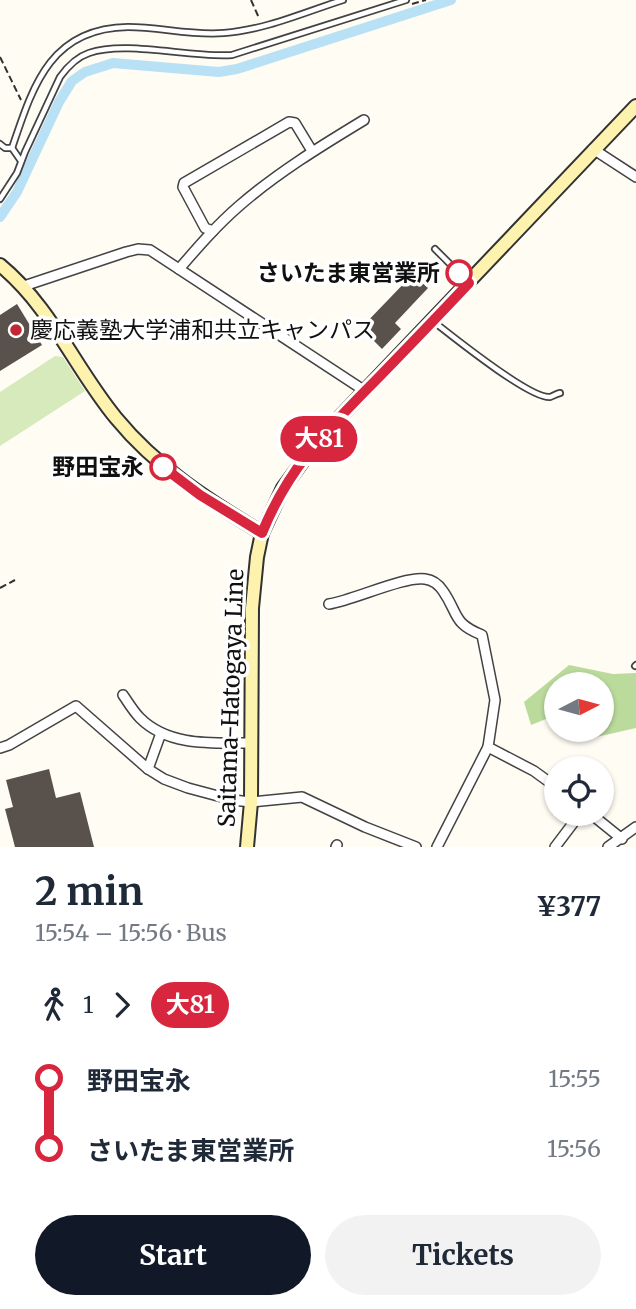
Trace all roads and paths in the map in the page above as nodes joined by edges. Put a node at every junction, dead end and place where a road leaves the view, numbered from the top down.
1 (251, 0) edge
2 (343, 0) edge
3 (406, 0) edge
4 (263, 26) junction
5 (0, 57) edge
6 (27, 105) junction
7 (636, 106) edge
8 (364, 120) dead end
9 (0, 144) edge
10 (12, 148) junction
11 (593, 149) junction
12 (312, 152) junction
13 (21, 161) junction
14 (636, 177) edge
15 (0, 199) edge
16 (212, 231) junction
17 (435, 249) dead end
18 (0, 265) edge
19 (179, 269) junction
20 (469, 283) junction
21 (24, 286) junction
22 (433, 321) junction
23 (365, 391) junction
24 (560, 393) dead end
25 (262, 533) junction
26 (15, 580) dead end
27 (0, 588) edge
28 (329, 604) dead end
29 (123, 695) dead end
30 (161, 733) junction
31 (252, 743) junction
32 (488, 747) junction
33 (0, 748) edge
34 (148, 769) junction
35 (544, 778) edge
36 (251, 802) junction
37 (571, 826) edge
38 (606, 826) edge
39 (636, 827) edge
40 (622, 839) junction
41 (247, 847) edge
42 (416, 847) edge
43 (437, 847) edge
44 (555, 847) edge
45 (608, 847) edge

1 - 4 path
2 - 4 lane
3 - 13 lane
4 - 6 lane
5 - 6 path
6 - 10 lane
7 - 11 main road, Saitama-Hatogaya Line
8 - 12 street
9 - 10 lane
10 - 13 lane
11 - 14 street
11 - 20 main road, Saitama-Hatogaya Line
12 - 16 street
12 - 16 street
13 - 15 lane
16 - 19 street
17 - 20 lane
18 - 21 main road
19 - 21 street
19 - 23 street
20 - 22 main road, Saitama-Hatogaya Line
21 - 25 main road
22 - 23 main road, Saitama-Hatogaya Line
22 - 24 lane
23 - 25 main road, Saitama-Hatogaya Line
25 - 31 main road, Saitama-Hatogaya Line
26 - 27 path
28 - 32 street
29 - 30 street
30 - 31 street
30 - 34 street
31 - 36 main road, Saitama-Hatogaya Line
32 - 35 street
32 - 43 street
33 - 34 street
34 - 36 street
36 - 41 main road, Saitama-Hatogaya Line
36 - 42 street
37 - 44 street
38 - 40 street
39 - 40 street
40 - 45 street

